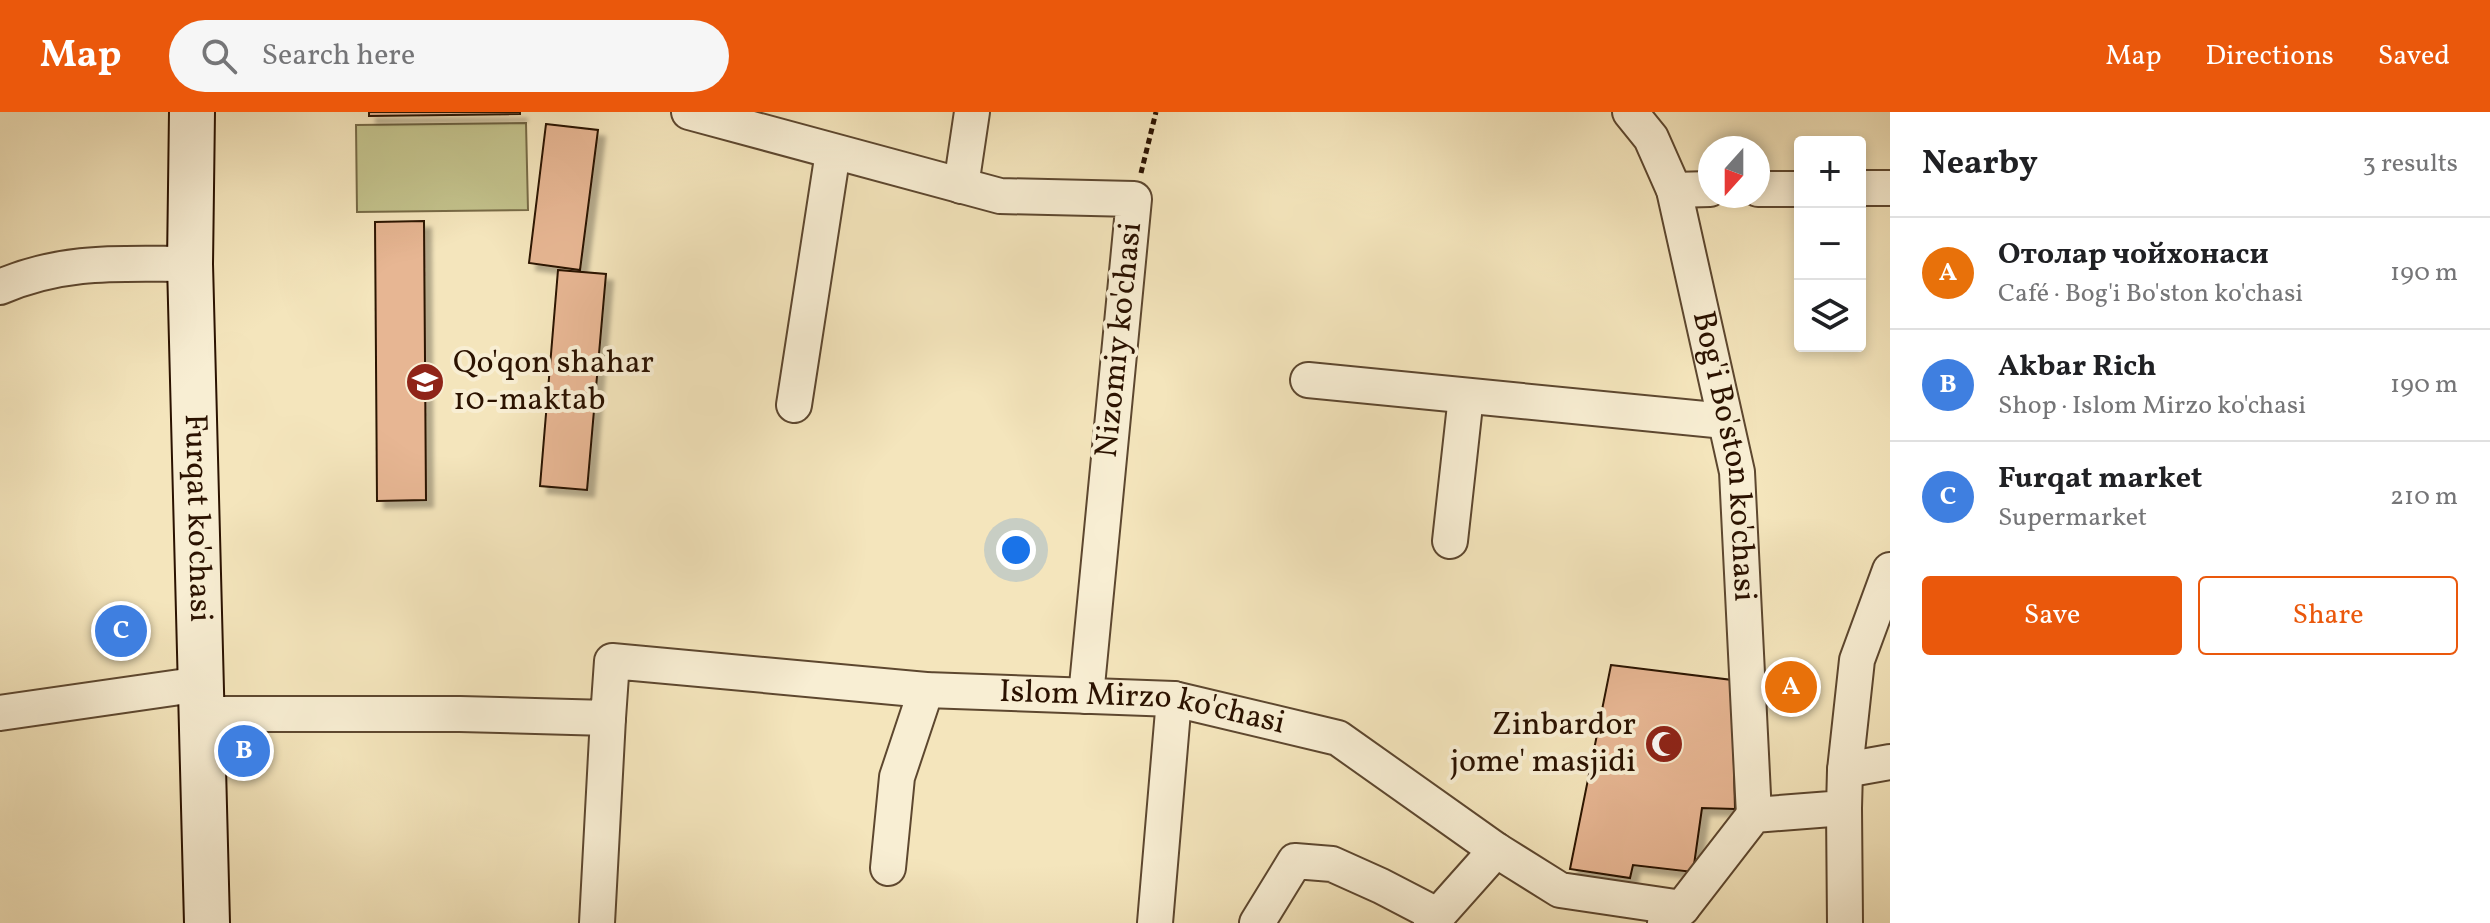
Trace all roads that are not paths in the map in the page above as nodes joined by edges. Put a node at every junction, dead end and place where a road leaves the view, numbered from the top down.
1 (192, 112) edge
2 (689, 112) edge
3 (972, 112) edge
4 (1630, 112) edge
5 (833, 152) junction
6 (961, 186) junction
7 (1866, 188) edge
8 (1890, 188) edge
9 (1698, 189) edge
10 (1770, 189) edge
11 (1794, 189) edge
12 (1674, 190) junction
13 (190, 264) junction
14 (0, 287) edge
15 (1308, 380) dead end
16 (1466, 396) junction
17 (794, 405) dead end
18 (1725, 421) junction
19 (1450, 541) dead end
20 (1890, 570) edge
21 (926, 690) junction
22 (1086, 696) junction
23 (201, 699) junction
24 (1174, 699) junction
25 (0, 713) edge
26 (608, 718) junction
27 (1890, 762) edge
28 (1845, 770) junction
29 (1844, 808) junction
30 (1754, 815) junction
31 (1496, 850) junction
32 (888, 868) dead end
33 (1674, 915) edge
34 (1434, 919) edge
35 (207, 923) edge
36 (597, 923) edge
37 (1155, 923) edge
38 (1257, 923) edge
39 (1845, 923) edge

1 - 13 main road, Furqat ko'chasi
2 - 5 street, Nizomiy ko'chasi
3 - 6 street
4 - 12 street, Bog'i Bo'ston ko'chasi
5 - 6 street, Nizomiy ko'chasi
5 - 17 street
6 - 22 street, Nizomiy ko'chasi
7 - 8 street
9 - 12 street
10 - 11 street
12 - 18 street, Bog'i Bo'ston ko'chasi
13 - 14 street
13 - 23 main road, Furqat ko'chasi
15 - 16 street
16 - 18 street
16 - 19 street
18 - 30 street, Bog'i Bo'ston ko'chasi
20 - 28 street
21 - 22 street, Islom Mirzo ko'chasi
21 - 26 street, Islom Mirzo ko'chasi
21 - 32 street
22 - 24 street, Islom Mirzo ko'chasi
23 - 25 street
23 - 26 street
23 - 35 main road, Furqat ko'chasi
24 - 31 street, Islom Mirzo ko'chasi
24 - 37 street
26 - 36 street, Islom Mirzo ko'chasi
27 - 28 street
28 - 29 street
29 - 30 street
29 - 39 street
30 - 33 street
31 - 33 street, Islom Mirzo ko'chasi
31 - 34 street
34 - 38 street

